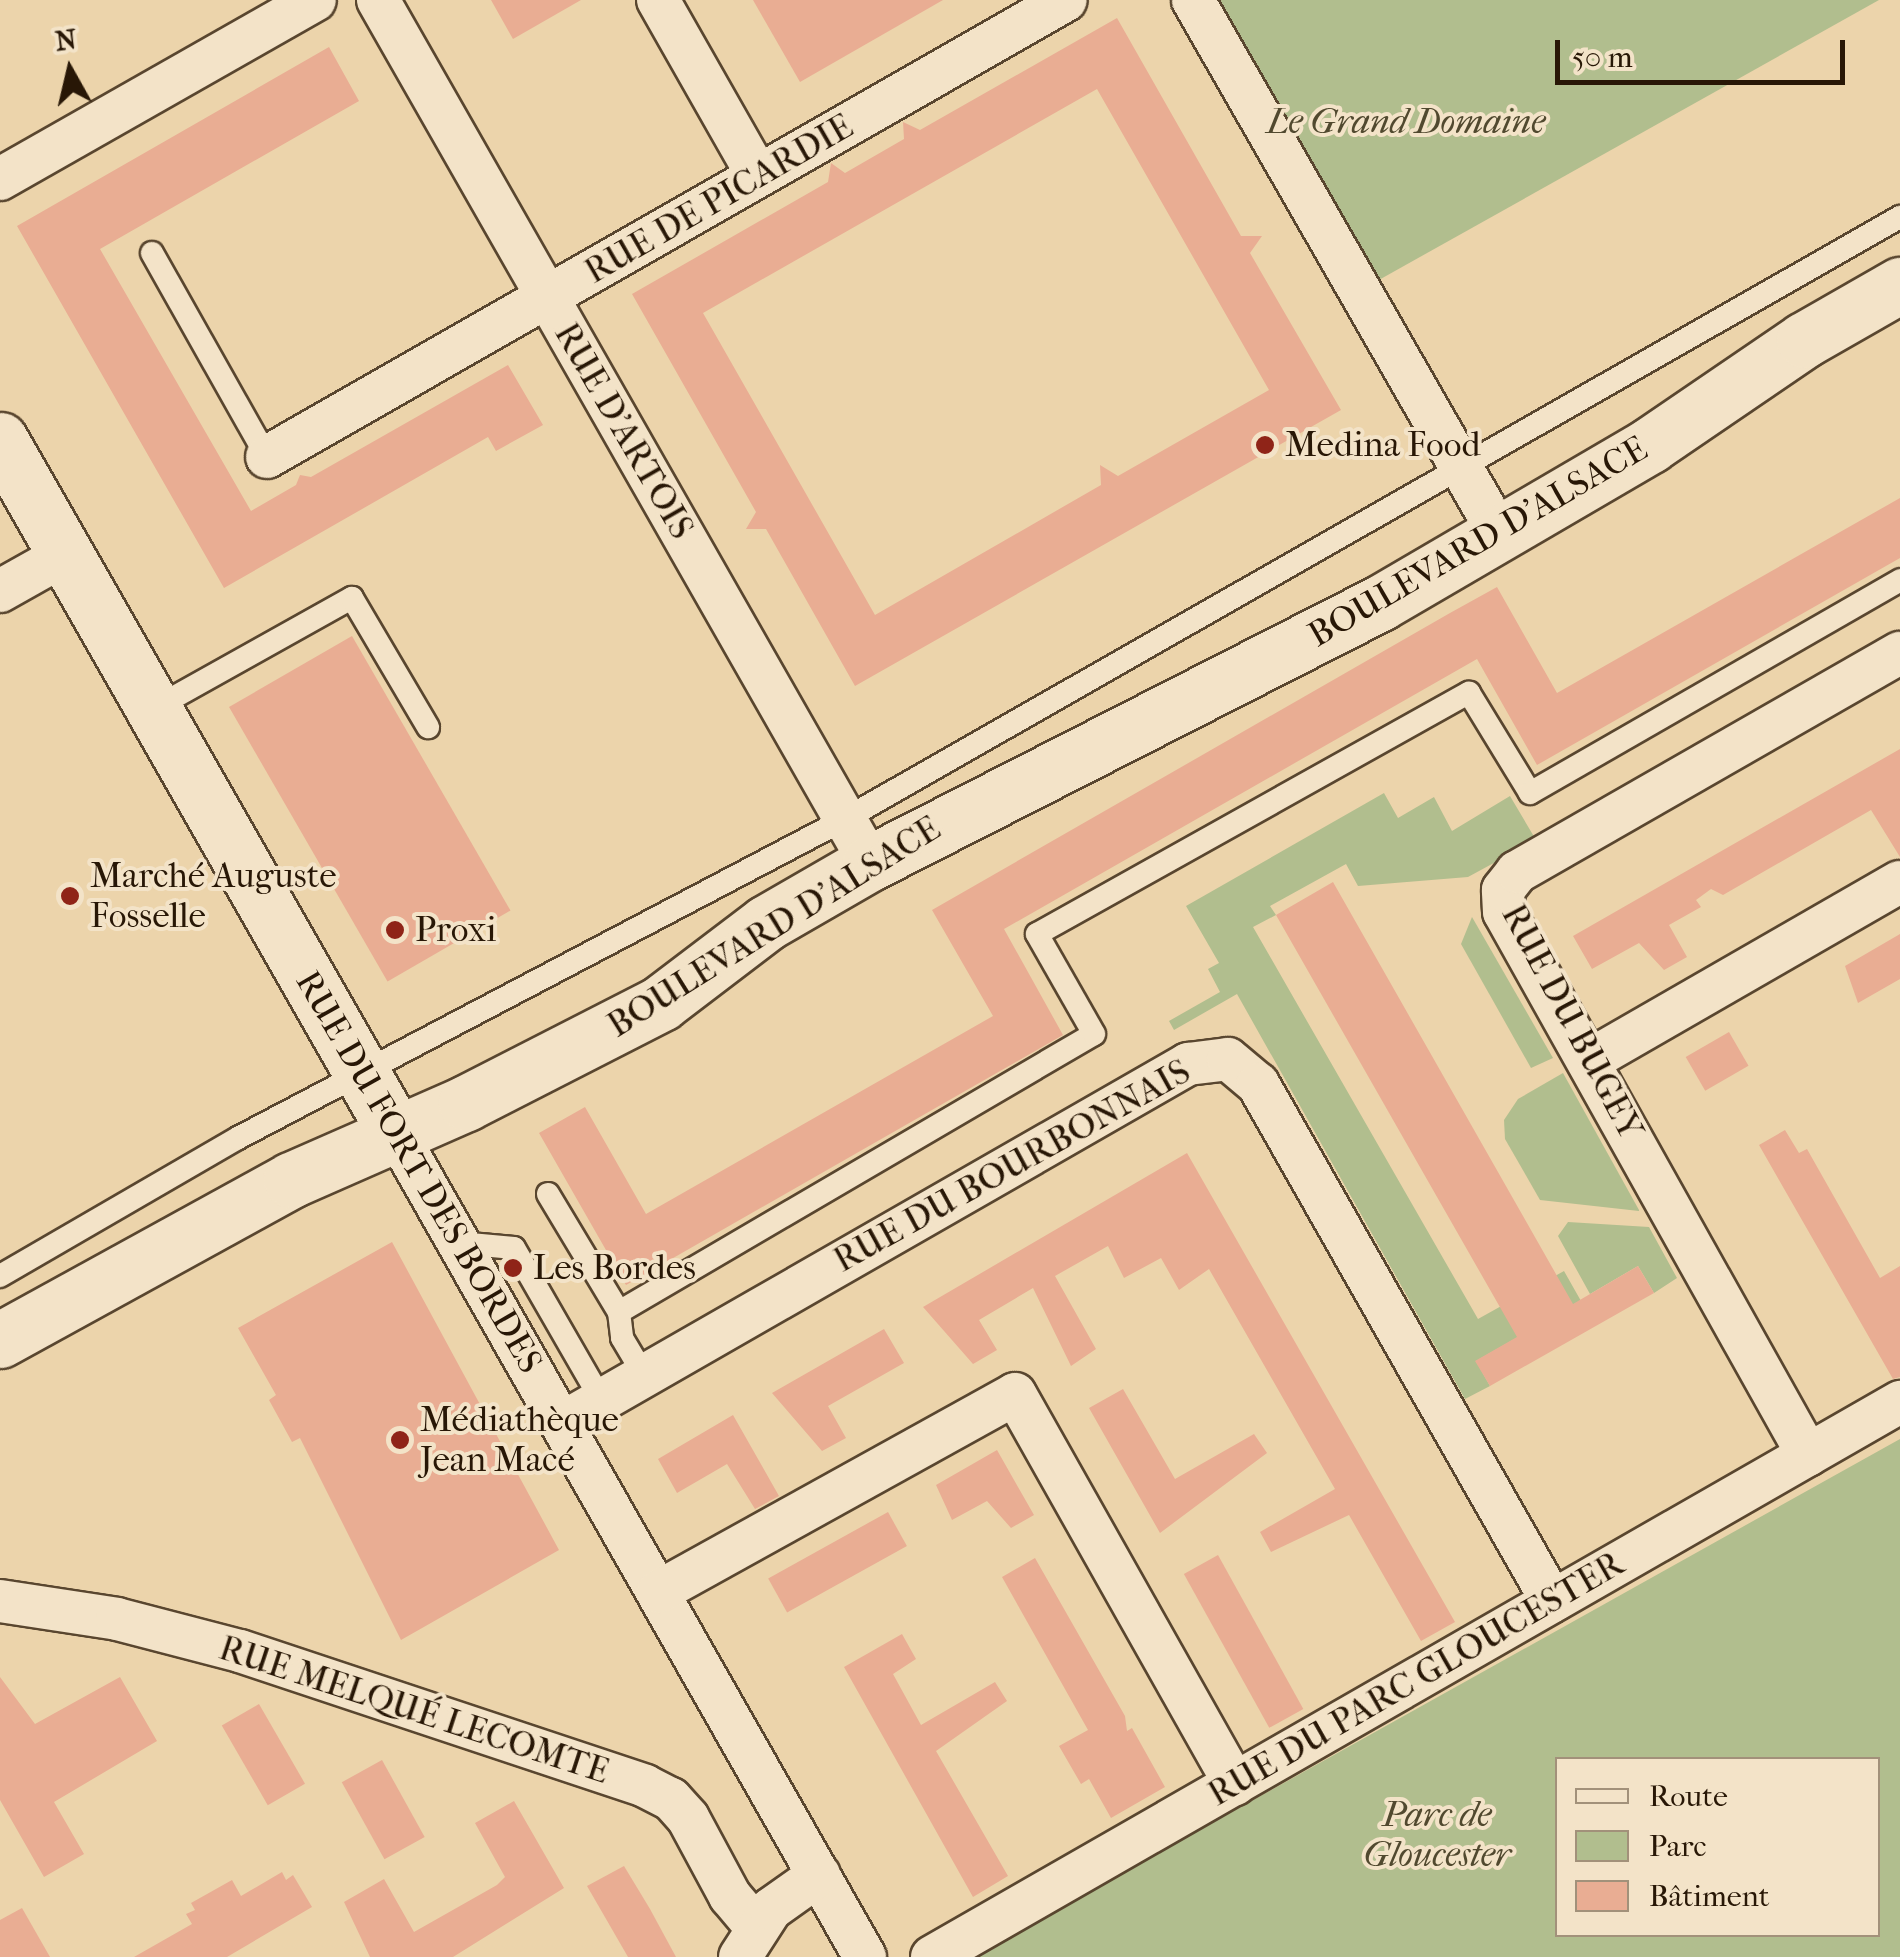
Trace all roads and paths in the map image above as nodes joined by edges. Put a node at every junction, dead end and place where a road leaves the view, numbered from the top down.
1 (315, 0) edge
2 (378, 0) edge
3 (658, 0) edge
4 (1066, 0) edge
5 (1193, 0) edge
6 (758, 176) junction
7 (0, 178) edge
8 (1900, 217) edge
9 (152, 253) dead end
10 (1900, 284) edge
11 (548, 296) junction
12 (1694, 414) junction
13 (0, 440) edge
14 (267, 457) joint
15 (1474, 487) junction
16 (66, 554) junction
17 (1900, 580) edge
18 (0, 591) edge
19 (1900, 653) edge
20 (1256, 662) junction
21 (153, 708) junction
22 (428, 727) dead end
23 (857, 841) junction
24 (1900, 882) edge
25 (1590, 1060) junction
26 (364, 1076) junction
27 (396, 1132) junction
28 (548, 1194) dead end
29 (460, 1243) junction
30 (0, 1276) edge
31 (619, 1312) junction
32 (0, 1340) edge
33 (644, 1375) junction
34 (601, 1400) junction
35 (1900, 1402) edge
36 (562, 1422) junction
37 (1808, 1455) junction
38 (658, 1592) junction
39 (0, 1601) edge
40 (1552, 1601) junction
41 (1234, 1784) junction
42 (819, 1875) junction
43 (748, 1943) edge
44 (866, 1957) edge
45 (932, 1957) edge

1 - 7 street
2 - 11 street, RUE D'ARTOIS
3 - 6 street
4 - 6 street, RUE DE PICARDIE
5 - 15 street
6 - 11 street, RUE DE PICARDIE
8 - 15 lane
9 - 14 lane
10 - 12 street, BOULEVARD D'ALSACE
11 - 14 street, RUE DE PICARDIE
11 - 23 street, RUE D'ARTOIS
12 - 15 street, BOULEVARD D'ALSACE
12 - 20 street, BOULEVARD D'ALSACE
13 - 16 street, RUE DU FORT DES BORDES
15 - 20 street, BOULEVARD D'ALSACE
15 - 23 lane
16 - 18 street
16 - 21 street, RUE DU FORT DES BORDES
17 - 31 lane
19 - 25 street, RUE DU BUGEY
20 - 23 street, BOULEVARD D'ALSACE
21 - 22 lane
21 - 26 street, RUE DU FORT DES BORDES
23 - 26 lane
23 - 27 street, BOULEVARD D'ALSACE
24 - 25 street
25 - 37 street, RUE DU BUGEY
26 - 27 street, RUE DU FORT DES BORDES
26 - 30 lane
27 - 29 street, RUE DU FORT DES BORDES
27 - 32 street, BOULEVARD D'ALSACE
28 - 31 lane
29 - 34 lane
29 - 36 street, RUE DU FORT DES BORDES
31 - 33 lane
33 - 34 street, RUE DU BOURBONNAIS
33 - 40 street, RUE DU BOURBONNAIS
34 - 36 street, RUE DU BOURBONNAIS
35 - 37 street, RUE DU PARC GLOUCESTER
36 - 38 street, RUE DU FORT DES BORDES
37 - 40 street, RUE DU PARC GLOUCESTER
38 - 41 street
38 - 42 street, RUE DU FORT DES BORDES
39 - 43 street, RUE MELQUÉ LECOMTE
40 - 41 street, RUE DU PARC GLOUCESTER
41 - 45 street, RUE DU PARC GLOUCESTER
42 - 43 street
42 - 44 street, RUE DU FORT DES BORDES

